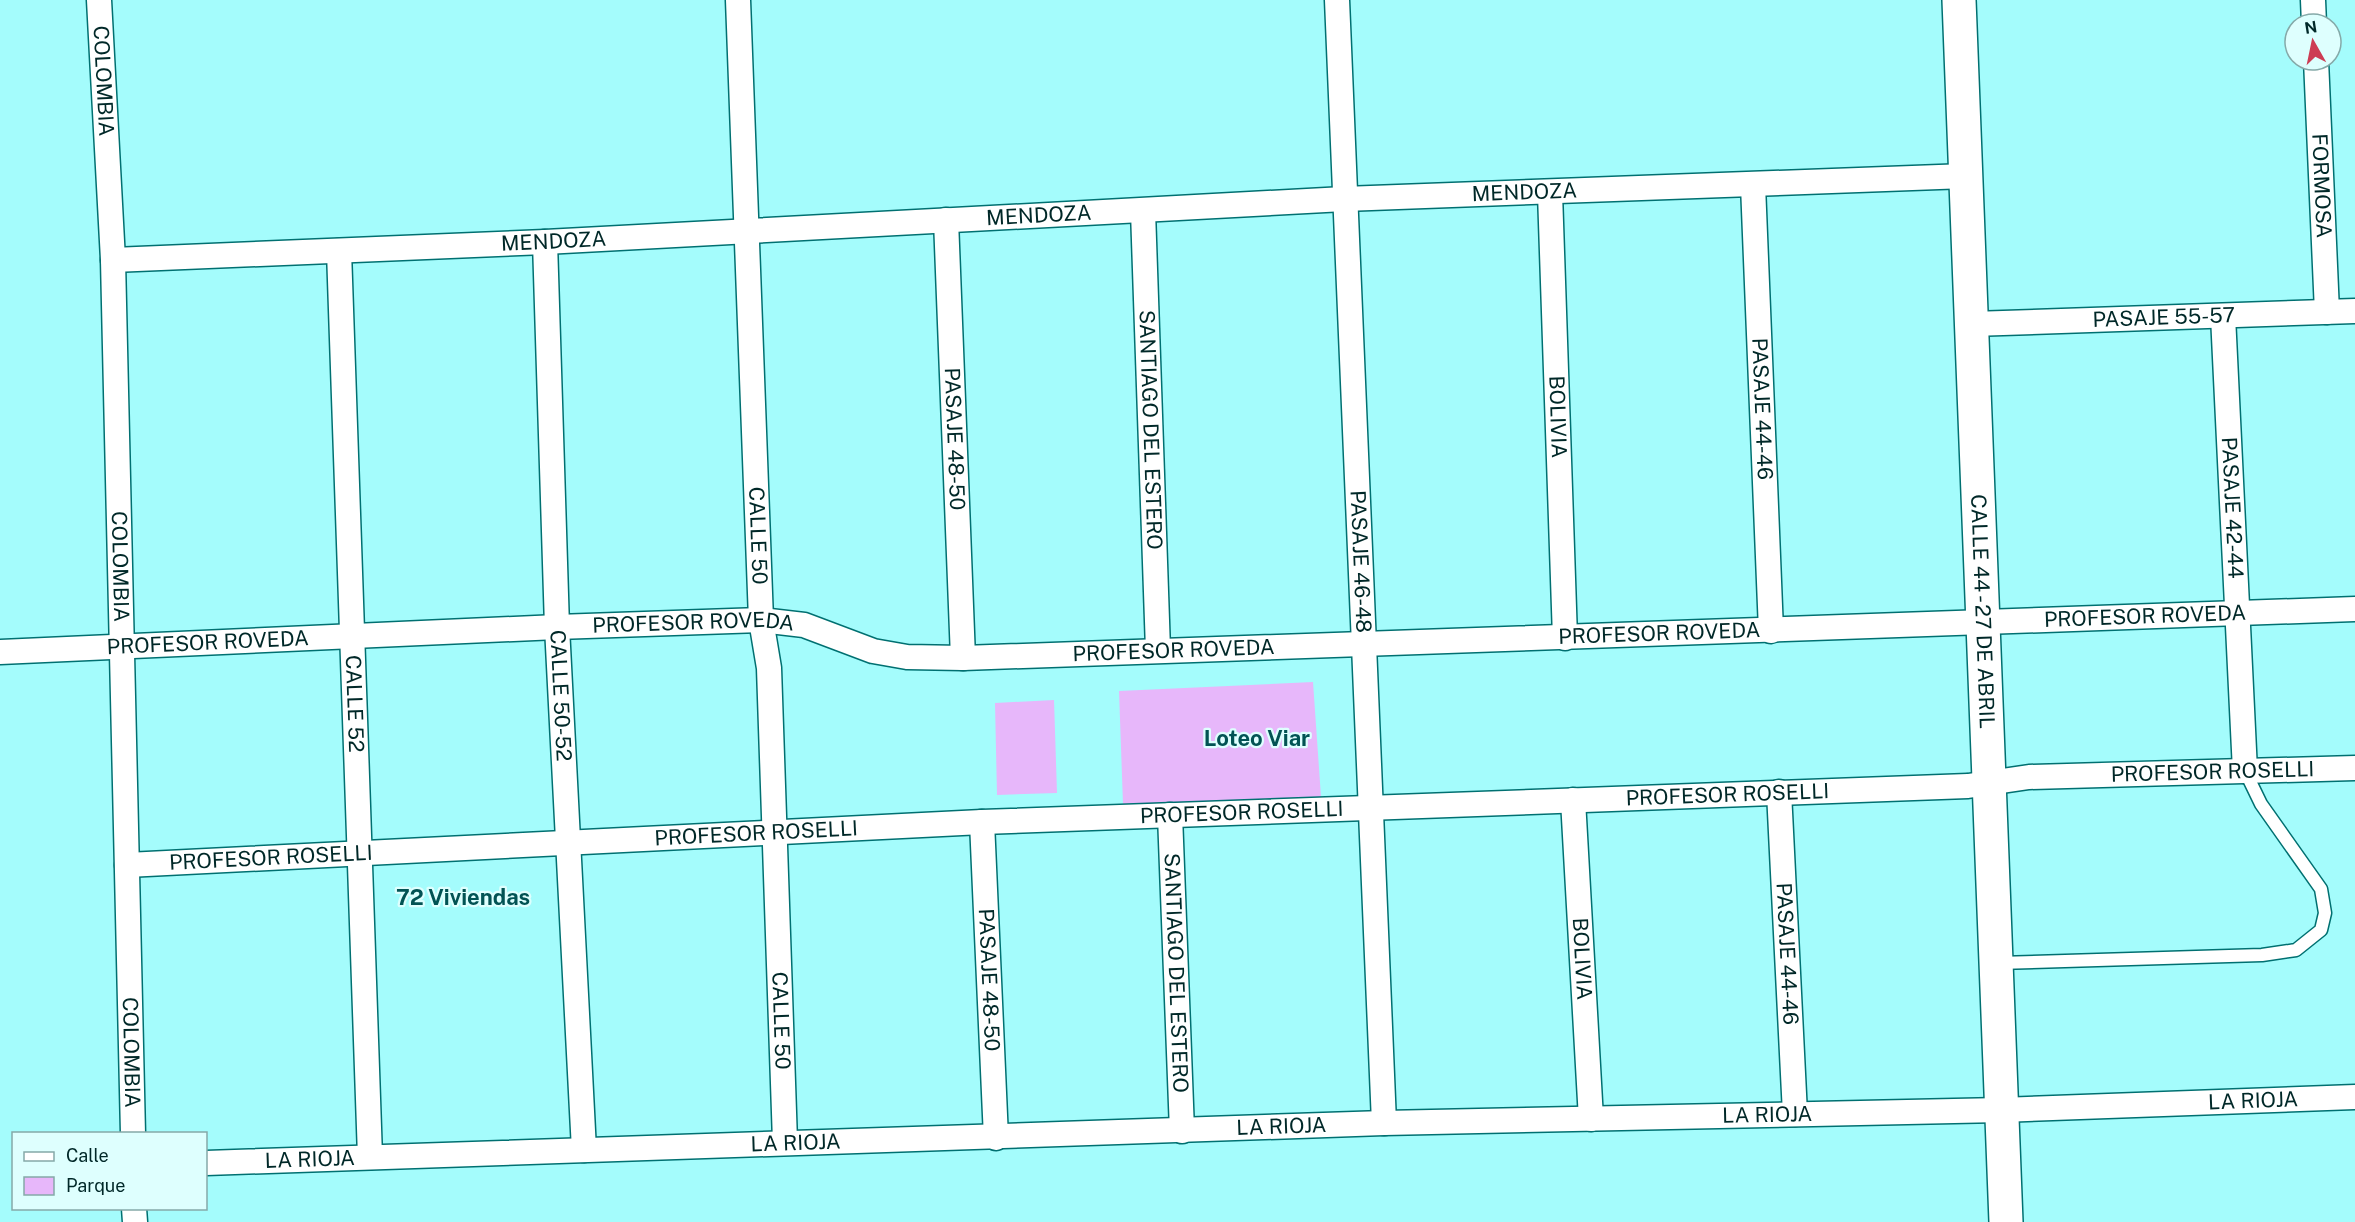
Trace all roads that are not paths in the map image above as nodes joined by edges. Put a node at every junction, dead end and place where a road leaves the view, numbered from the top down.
1 (99, 0) edge
2 (738, 0) edge
3 (1337, 0) edge
4 (1959, 0) edge
5 (2317, 72) edge
6 (1966, 176) junction
7 (1753, 185) junction
8 (1550, 193) junction
9 (1344, 199) junction
10 (1143, 211) junction
11 (946, 220) junction
12 (749, 229) junction
13 (545, 242) junction
14 (339, 251) junction
15 (113, 260) junction
16 (2355, 311) edge
17 (2327, 312) junction
18 (2223, 316) junction
19 (1972, 324) junction
20 (2355, 609) edge
21 (2236, 613) junction
22 (761, 620) junction
23 (1985, 623) junction
24 (557, 627) junction
25 (1771, 631) junction
26 (352, 637) junction
27 (1564, 638) junction
28 (1364, 645) junction
29 (122, 647) junction
30 (1158, 650) junction
31 (0, 652) edge
32 (963, 657) junction
33 (2355, 768) edge
34 (2244, 771) junction
35 (1990, 782) junction
36 (1779, 792) junction
37 (1573, 800) junction
38 (1372, 807) junction
39 (1170, 815) junction
40 (982, 822) junction
41 (776, 833) junction
42 (570, 845) junction
43 (359, 853) junction
44 (127, 865) junction
45 (1996, 963) junction
46 (2355, 1098) edge
47 (2001, 1110) junction
48 (1795, 1114) junction
49 (1591, 1119) junction
50 (1384, 1123) junction
51 (1182, 1131) junction
52 (133, 1132) edge
53 (996, 1138) junction
54 (784, 1142) junction
55 (584, 1150) junction
56 (370, 1157) junction
57 (207, 1162) edge
58 (2006, 1222) edge

1 - 15 street, COLOMBIA
2 - 12 street, CALLE 50
3 - 9 street, PASAJE 46-48
4 - 6 street, CALLE 44 - 27 DE ABRIL
5 - 17 street, FORMOSA
6 - 7 street, MENDOZA
6 - 19 street, CALLE 44 - 27 DE ABRIL
7 - 8 street, MENDOZA
7 - 25 street, PASAJE 44-46
8 - 9 street, MENDOZA
8 - 27 street, BOLIVIA
9 - 10 street, MENDOZA
9 - 28 street, PASAJE 46-48
10 - 11 street, MENDOZA
10 - 30 street, SANTIAGO DEL ESTERO
11 - 12 street, MENDOZA
11 - 32 street, PASAJE 48-50
12 - 13 street, MENDOZA
12 - 22 street, CALLE 50
13 - 14 street, MENDOZA
13 - 24 street, CALLE 50-52
14 - 15 street, MENDOZA
14 - 26 street, CALLE 52
15 - 29 street, COLOMBIA
16 - 17 street, PASAJE 55-57
17 - 18 street, PASAJE 55-57
18 - 19 street, PASAJE 55-57
18 - 21 street, PASAJE 42-44
19 - 23 street, CALLE 44 - 27 DE ABRIL
20 - 21 street, PROFESOR ROVEDA
21 - 23 street, PROFESOR ROVEDA
21 - 34 street, PASAJE 42-44
22 - 24 street, PROFESOR ROVEDA
22 - 32 street, PROFESOR ROVEDA
22 - 41 street, CALLE 50
23 - 25 street, PROFESOR ROVEDA
23 - 35 street, CALLE 44 - 27 DE ABRIL
24 - 26 street, PROFESOR ROVEDA
24 - 42 street, CALLE 50-52
25 - 27 street, PROFESOR ROVEDA
26 - 29 street, PROFESOR ROVEDA
26 - 43 street, CALLE 52
27 - 28 street, PROFESOR ROVEDA
28 - 30 street, PROFESOR ROVEDA
28 - 38 street, PASAJE 46-48
29 - 31 street, PROFESOR ROVEDA
29 - 44 street, COLOMBIA
30 - 32 street, PROFESOR ROVEDA
33 - 34 street, PROFESOR ROSELLI
34 - 35 street, PROFESOR ROSELLI
34 - 45 lane
35 - 36 street, PROFESOR ROSELLI
35 - 45 street, CALLE 44 - 27 DE ABRIL
36 - 37 street, PROFESOR ROSELLI
36 - 48 street, PASAJE 44-46
37 - 38 street, PROFESOR ROSELLI
37 - 49 street, BOLIVIA
38 - 39 street, PROFESOR ROSELLI
38 - 50 street, PASAJE 46-48
39 - 40 street, PROFESOR ROSELLI
39 - 51 street, SANTIAGO DEL ESTERO
40 - 41 street, PROFESOR ROSELLI
40 - 53 street, PASAJE 48-50
41 - 42 street, PROFESOR ROSELLI
41 - 54 street, CALLE 50
42 - 43 street, PROFESOR ROSELLI
42 - 55 street, CALLE 50-52
43 - 44 street, PROFESOR ROSELLI
43 - 56 street, CALLE 52
44 - 52 street, COLOMBIA
45 - 47 street, CALLE 44 - 27 DE ABRIL
46 - 47 street, LA RIOJA
47 - 48 street, LA RIOJA
47 - 58 street, CALLE 44 - 27 DE ABRIL
48 - 49 street, LA RIOJA
49 - 50 street, LA RIOJA
50 - 51 street, LA RIOJA
51 - 53 street, LA RIOJA
53 - 54 street, LA RIOJA
54 - 55 street, LA RIOJA
55 - 56 street, LA RIOJA
56 - 57 street, LA RIOJA

